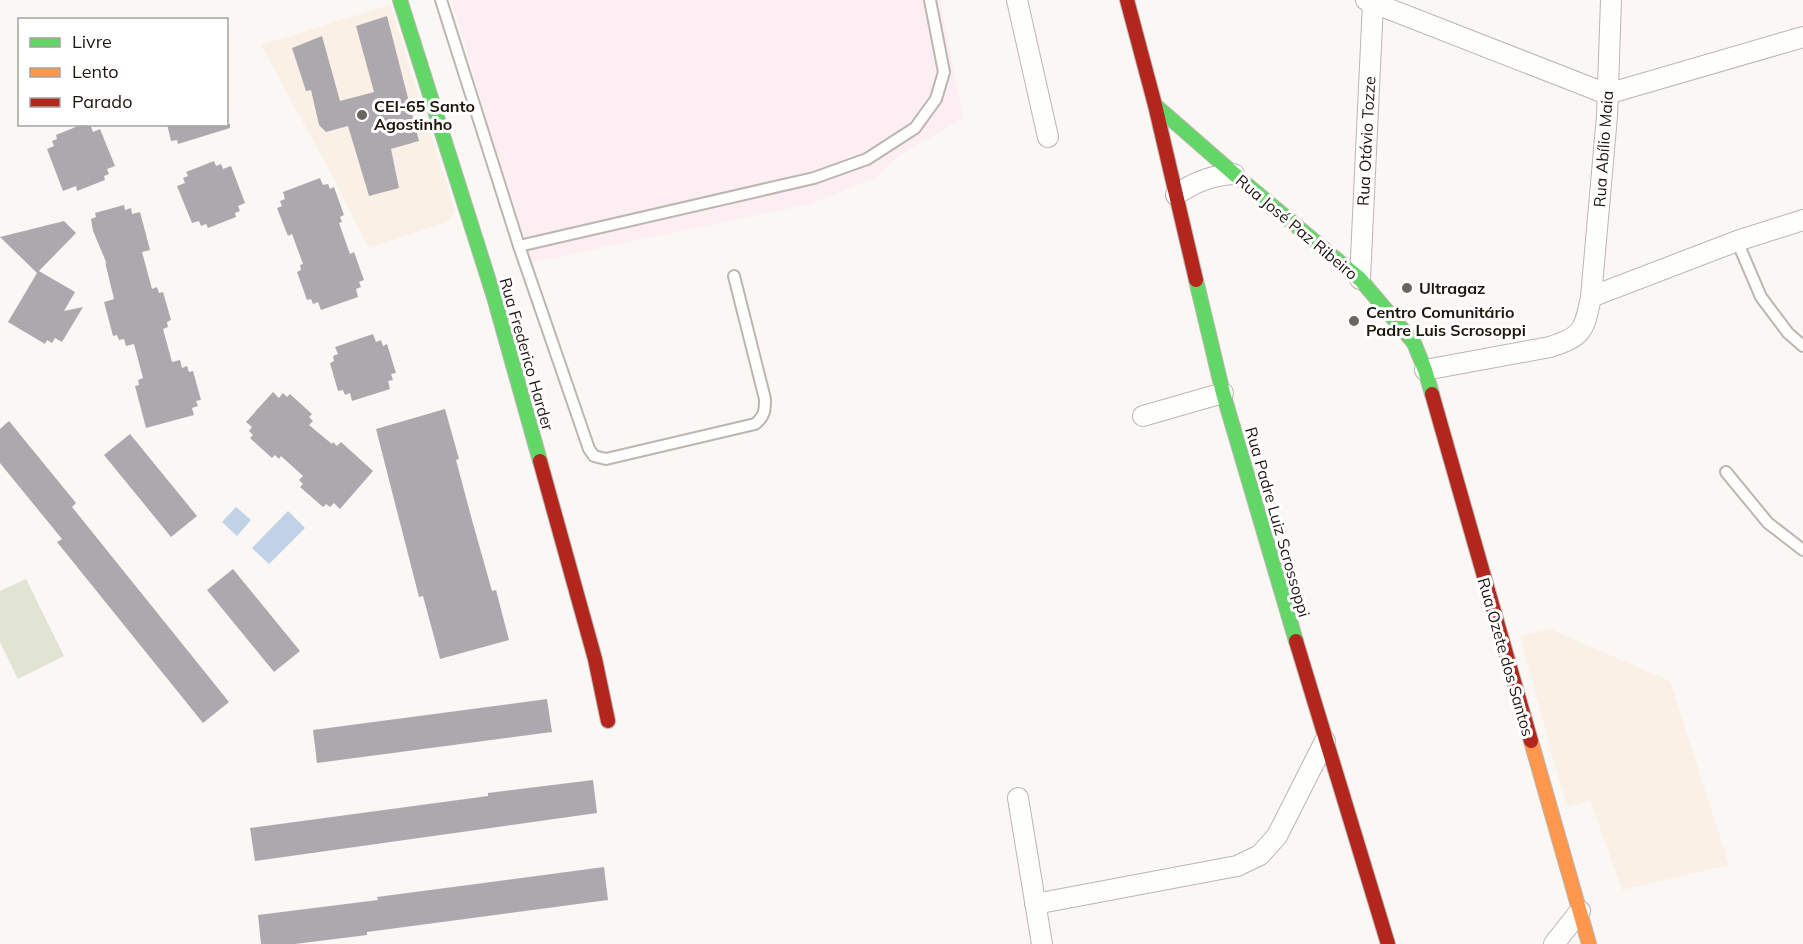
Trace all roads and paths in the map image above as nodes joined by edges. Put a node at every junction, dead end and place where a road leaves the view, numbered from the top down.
1 (400, 0) edge
2 (441, 0) edge
3 (930, 0) edge
4 (1017, 0) edge
5 (1127, 0) edge
6 (1611, 0) edge
7 (1369, 2) edge
8 (1803, 38) edge
9 (1607, 94) junction
10 (1155, 105) junction
11 (1048, 137) dead end
12 (1234, 174) junction
13 (1176, 195) junction
14 (1803, 220) edge
15 (1737, 241) junction
16 (519, 246) junction
17 (734, 276) dead end
18 (1360, 279) junction
19 (1591, 297) junction
20 (1803, 346) edge
21 (1425, 370) junction
22 (1223, 393) junction
23 (1143, 416) dead end
24 (1726, 472) dead end
25 (1802, 546) edge
26 (608, 721) dead end
27 (1325, 741) junction
28 (1018, 798) dead end
29 (1035, 904) junction
30 (1580, 911) junction
31 (1042, 944) edge
32 (1388, 944) edge
33 (1554, 944) edge
34 (1589, 944) edge

1 - 26 street, Rua Frederico Harder
2 - 16 lane
3 - 16 lane
4 - 11 street
5 - 10 street, Rua Padre Luiz Scrossoppi
6 - 9 street, Rua Abílio Maia
7 - 9 street
7 - 18 street, Rua Otávio Tozze
8 - 9 street
9 - 19 street, Rua Abílio Maia
10 - 12 street, Rua José Paz Ribeiro
10 - 13 street, Rua Padre Luiz Scrossoppi
12 - 13 street
12 - 18 street, Rua José Paz Ribeiro
13 - 22 street, Rua Padre Luiz Scrossoppi
14 - 15 street
15 - 19 street
15 - 20 lane
16 - 17 lane
18 - 21 street, Rua José Paz Ribeiro
19 - 21 street
21 - 30 street, Rua Ozete dos Santos
22 - 23 street
22 - 27 street, Rua Padre Luiz Scrossoppi
24 - 25 lane
27 - 29 street
27 - 32 street, Rua Padre Luiz Scrossoppi
28 - 29 street
29 - 31 street
30 - 33 street
30 - 34 street, Rua Ozete dos Santos

